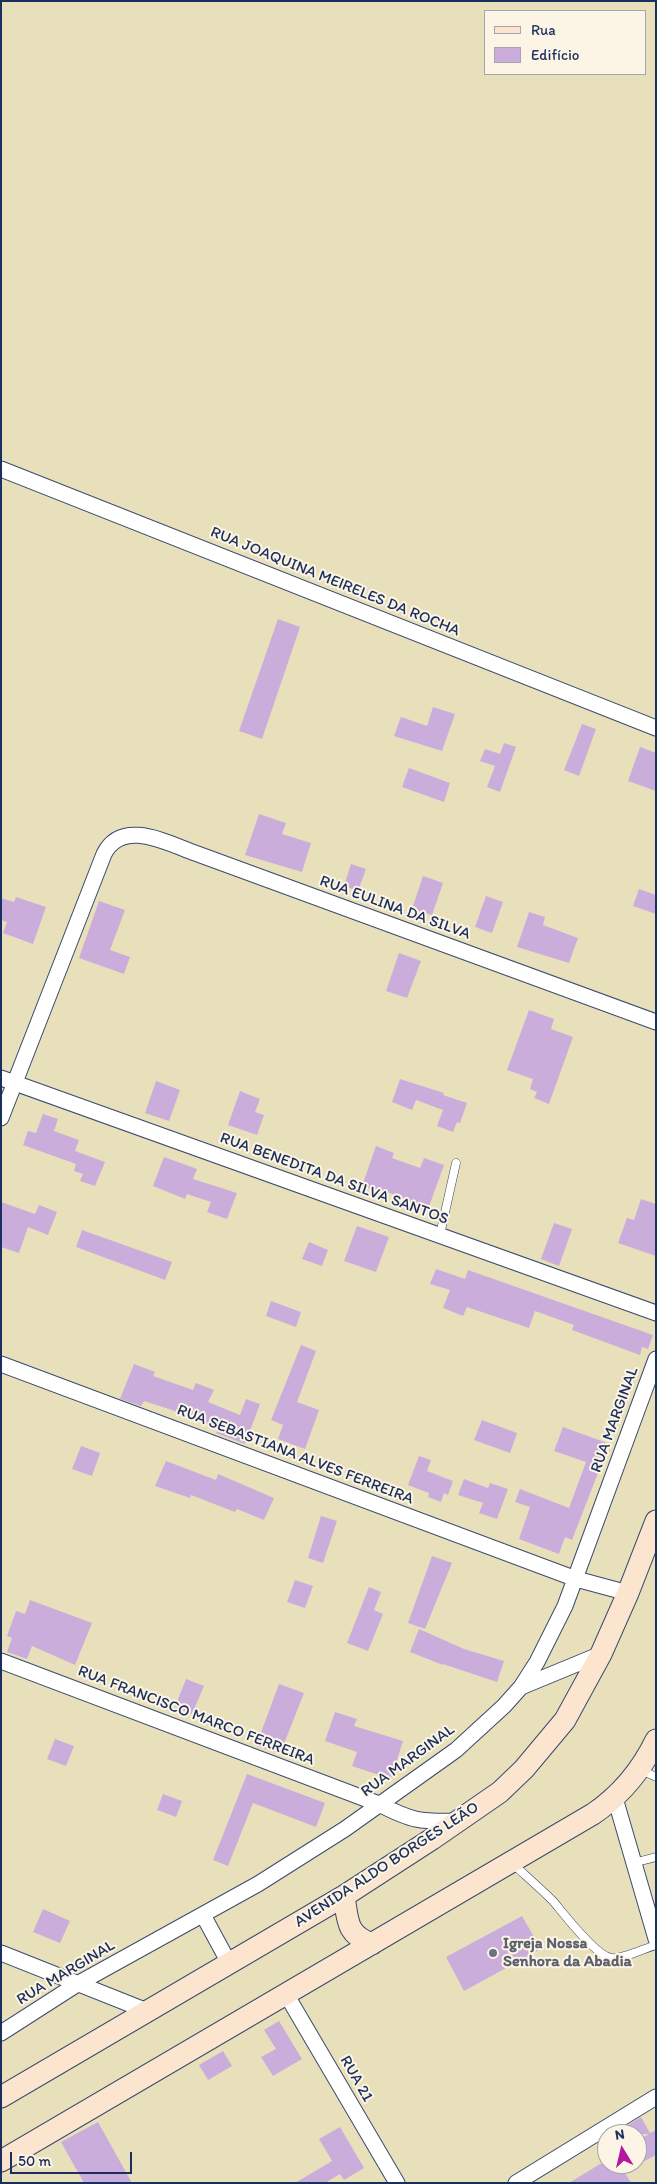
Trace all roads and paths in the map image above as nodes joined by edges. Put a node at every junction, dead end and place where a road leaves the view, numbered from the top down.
1 (1, 469) edge
2 (656, 728) edge
3 (656, 1022) edge
4 (8, 1080) edge
5 (1, 1118) edge
6 (456, 1163) dead end
7 (440, 1235) junction
8 (656, 1313) edge
9 (656, 1359) edge
10 (1, 1364) edge
11 (656, 1521) edge
12 (576, 1579) junction
13 (628, 1593) junction
14 (601, 1654) junction
15 (1, 1661) edge
16 (521, 1687) junction
17 (656, 1740) edge
18 (647, 1773) edge
19 (615, 1798) junction
20 (379, 1804) junction
21 (459, 1821) junction
22 (656, 1857) edge
23 (511, 1862) junction
24 (632, 1863) junction
25 (344, 1896) junction
26 (203, 1915) junction
27 (656, 1939) edge
28 (372, 1944) junction
29 (656, 1945) edge
30 (1, 1953) edge
31 (229, 1963) junction
32 (80, 1983) junction
33 (286, 1994) junction
34 (147, 2011) junction
35 (1, 2033) edge
36 (1, 2097) edge
37 (656, 2097) edge
38 (1, 2161) edge
39 (397, 2183) edge
40 (516, 2183) edge

1 - 2 street, RUA JOAQUINA MEIRELES DA ROCHA
3 - 4 street, RUA EULINA DA SILVA
4 - 5 street
4 - 7 street, RUA BENEDITA DA SILVA SANTOS
6 - 7 lane
7 - 8 street, RUA BENEDITA DA SILVA SANTOS
9 - 12 street, RUA MARGINAL
10 - 12 street, RUA SEBASTIANA ALVES FERREIRA
11 - 13 street, AVENIDA ALDO BORGES LEÃO
12 - 13 street, RUA SEBASTIANA ALVES FERREIRA
12 - 16 street, RUA MARGINAL
13 - 14 street, AVENIDA ALDO BORGES LEÃO
14 - 16 street
14 - 21 street, AVENIDA ALDO BORGES LEÃO
15 - 20 street, RUA FRANCISCO MARCO FERREIRA
16 - 20 street, RUA MARGINAL
17 - 18 street
18 - 19 street
19 - 23 street
19 - 24 street
20 - 21 street, RUA FRANCISCO MARCO FERREIRA
20 - 26 street, RUA MARGINAL
21 - 25 street, AVENIDA ALDO BORGES LEÃO
22 - 24 lane
23 - 28 street
23 - 29 lane
24 - 27 street
25 - 28 street
25 - 31 street, AVENIDA ALDO BORGES LEÃO
26 - 31 street
26 - 32 street, RUA MARGINAL
28 - 33 street
30 - 32 street
31 - 34 street, AVENIDA ALDO BORGES LEÃO
32 - 34 street
32 - 35 street, RUA MARGINAL
33 - 38 street
33 - 39 street, RUA 21
34 - 36 street, AVENIDA ALDO BORGES LEÃO
37 - 40 street

